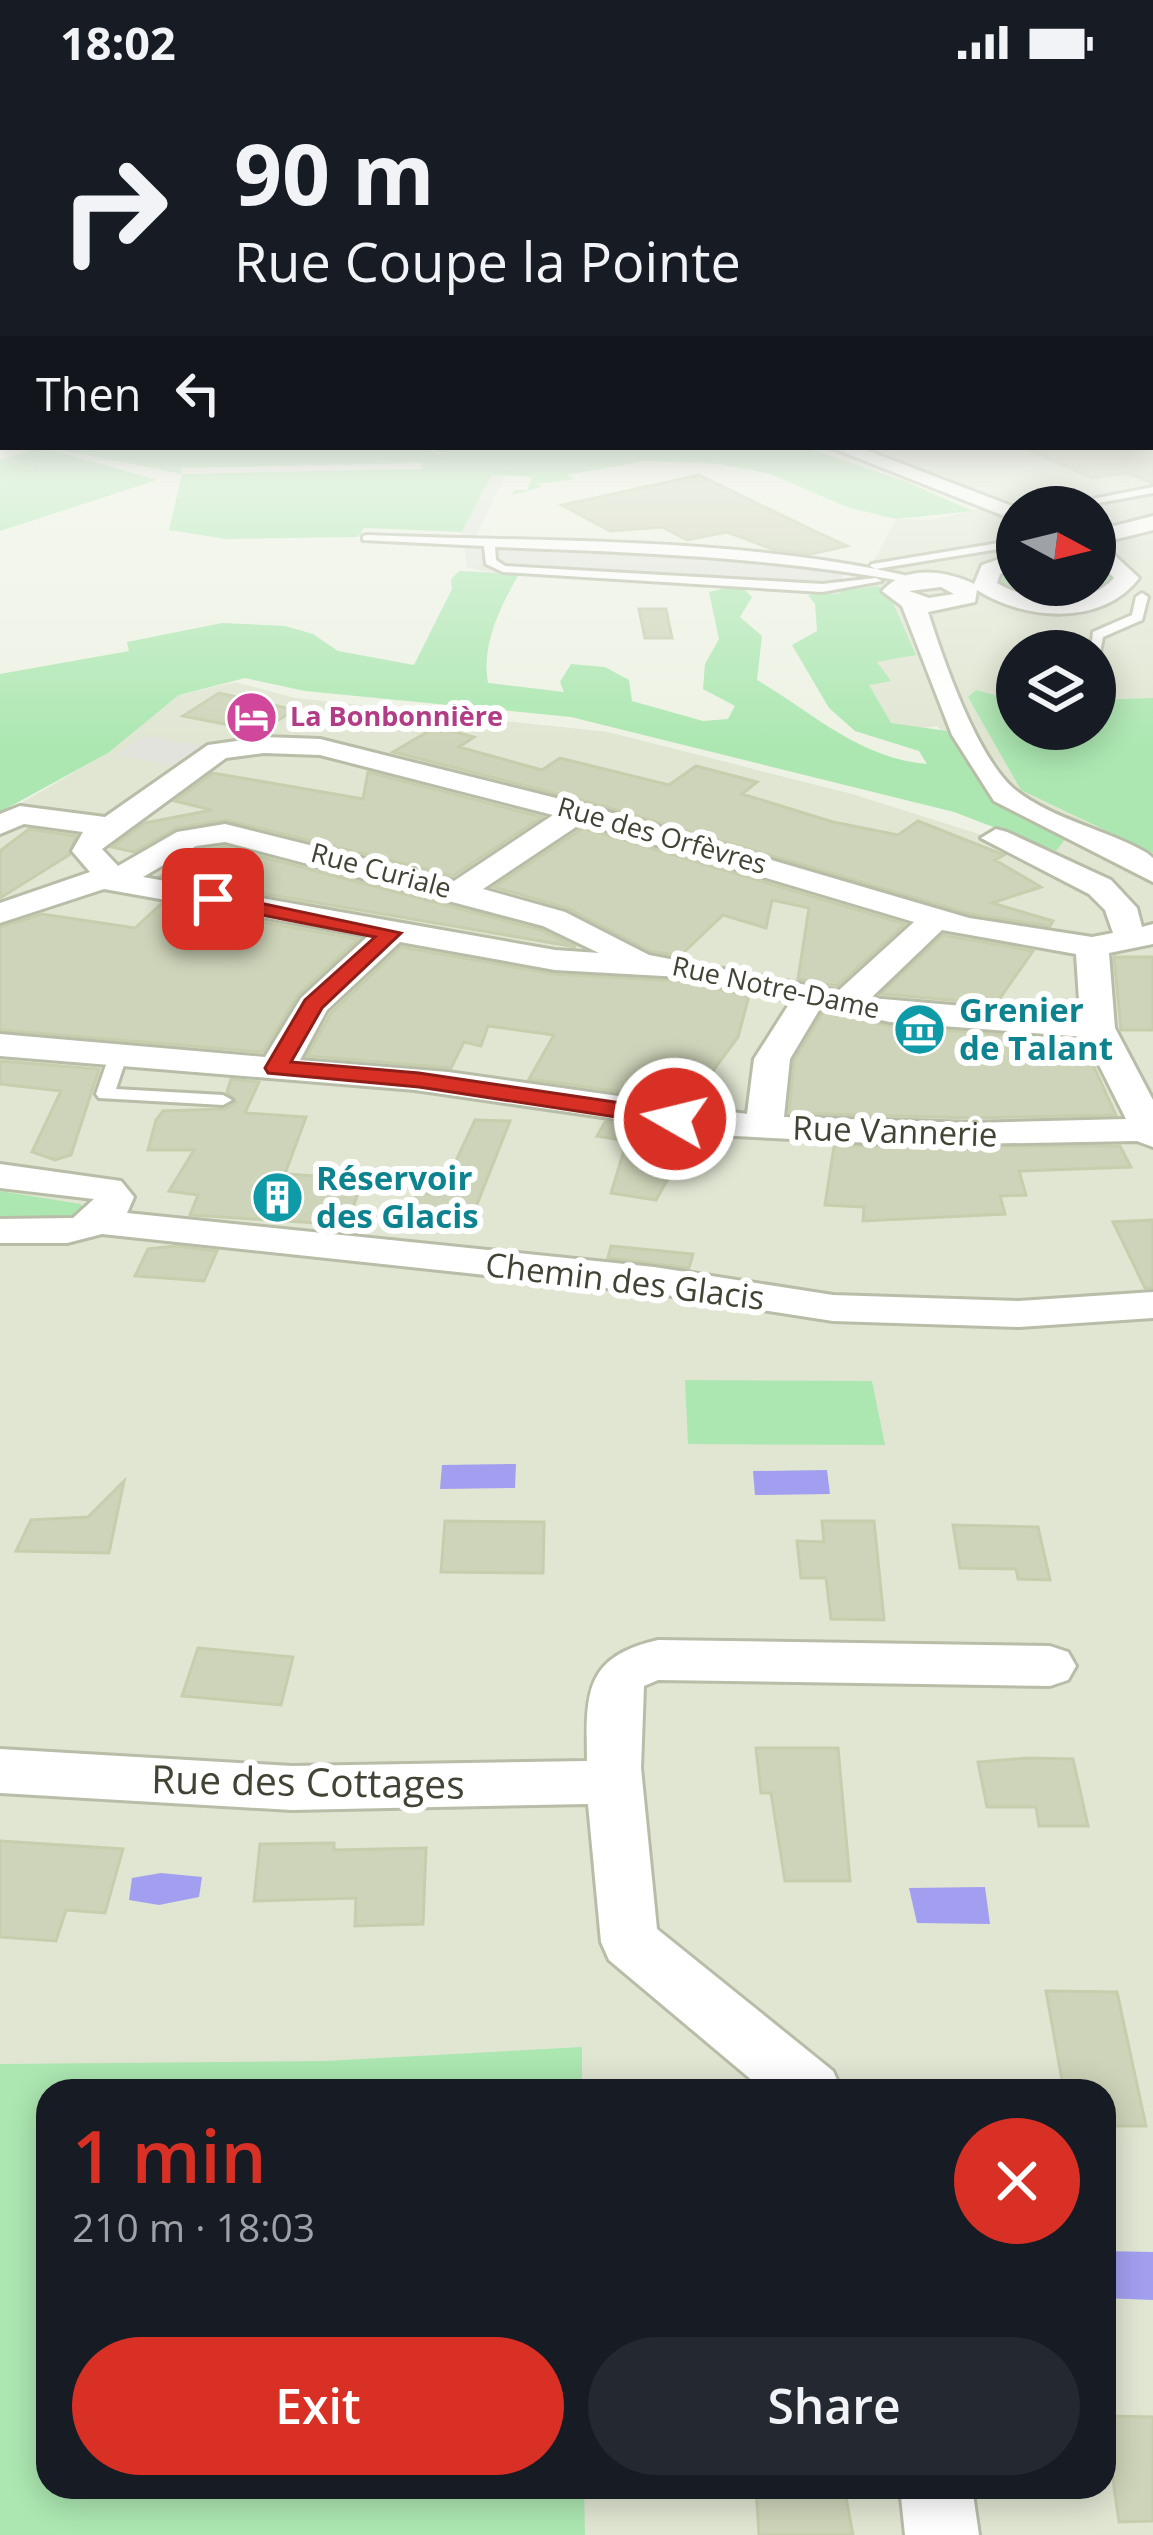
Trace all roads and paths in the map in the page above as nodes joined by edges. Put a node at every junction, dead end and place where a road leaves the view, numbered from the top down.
1 (1146, 517) edge
2 (1153, 524) edge
3 (1116, 535) edge
4 (367, 538) dead end
5 (1116, 538) edge
6 (489, 542) junction
7 (996, 552) edge
8 (1116, 559) edge
9 (996, 560) edge
10 (1116, 564) edge
11 (833, 566) junction
12 (996, 566) edge
13 (1116, 589) edge
14 (936, 591) junction
15 (996, 591) edge
16 (1147, 598) edge
17 (1107, 630) edge
18 (578, 812) junction
19 (0, 825) edge
20 (108, 826) junction
21 (996, 838) dead end
22 (1153, 872) edge
23 (108, 880) junction
24 (460, 893) junction
25 (0, 913) edge
26 (937, 919) junction
27 (400, 935) junction
28 (1143, 935) edge
29 (1092, 947) junction
30 (650, 963) junction
31 (829, 999) junction
32 (1098, 1028) junction
33 (0, 1046) edge
34 (117, 1059) junction
35 (277, 1068) junction
36 (224, 1100) dead end
37 (764, 1126) junction
38 (1150, 1133) edge
39 (0, 1175) edge
40 (98, 1222) junction
41 (0, 1231) edge
42 (1153, 1306) edge
43 (1050, 1666) dead end
44 (0, 1771) edge
45 (615, 1782) junction
46 (796, 2079) edge
47 (938, 2499) edge
48 (942, 2535) edge

1 - 3 street
2 - 5 street
4 - 6 lane
6 - 11 lane
6 - 14 lane
7 - 11 lane
8 - 16 street
9 - 14 street
10 - 13 street
11 - 14 lane
12 - 15 street
14 - 16 street
14 - 22 street
16 - 17 lane
18 - 20 street, Rue des Orfèvres
18 - 24 street
18 - 26 street, Rue des Orfèvres
19 - 20 street
20 - 23 street
21 - 28 street
23 - 24 street, Rue Curiale
23 - 25 street, Rue Curiale
23 - 27 street, Rue Notre-Dame
24 - 27 street
24 - 30 street, Rue Curiale
26 - 29 street, Rue des Orfèvres
26 - 31 street
27 - 30 street, Rue Notre-Dame
27 - 35 street
28 - 29 street
29 - 32 street
30 - 31 street, Rue Notre-Dame
31 - 32 street, Rue Notre-Dame
31 - 37 street
32 - 38 street
33 - 34 street, Rue Vannerie
34 - 35 street, Rue Vannerie
34 - 36 lane
35 - 37 street, Rue Vannerie
37 - 38 street, Rue Vannerie
39 - 40 street
40 - 41 street, Chemin des Glacis
40 - 42 street, Chemin des Glacis
43 - 45 street
44 - 45 street, Rue des Cottages
45 - 46 street
47 - 48 street

